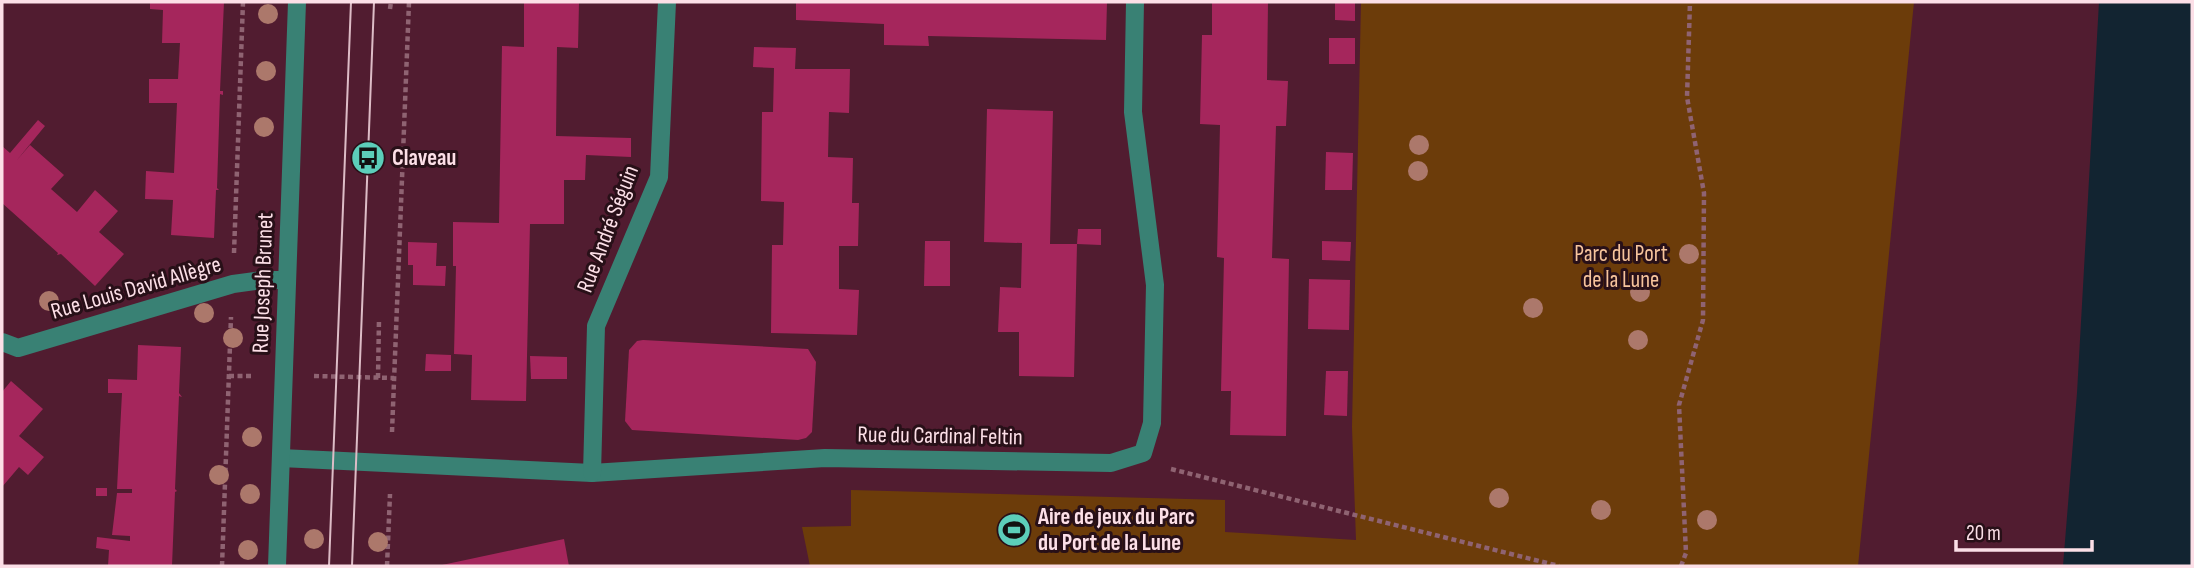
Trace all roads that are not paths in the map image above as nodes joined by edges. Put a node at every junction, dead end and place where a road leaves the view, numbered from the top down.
1 (297, 2) edge
2 (667, 2) edge
3 (1135, 2) edge
4 (287, 281) junction
5 (2, 342) edge
6 (281, 458) junction
7 (592, 473) junction
8 (277, 566) edge

1 - 4 street, Rue Joseph Brunet
2 - 7 street, Rue André Séguin
3 - 7 street, Rue du Cardinal Feltin
4 - 5 street, Rue Louis David Allègre
4 - 6 street, Rue Joseph Brunet
6 - 7 street, Rue du Cardinal Feltin
6 - 8 street, Rue Joseph Brunet

